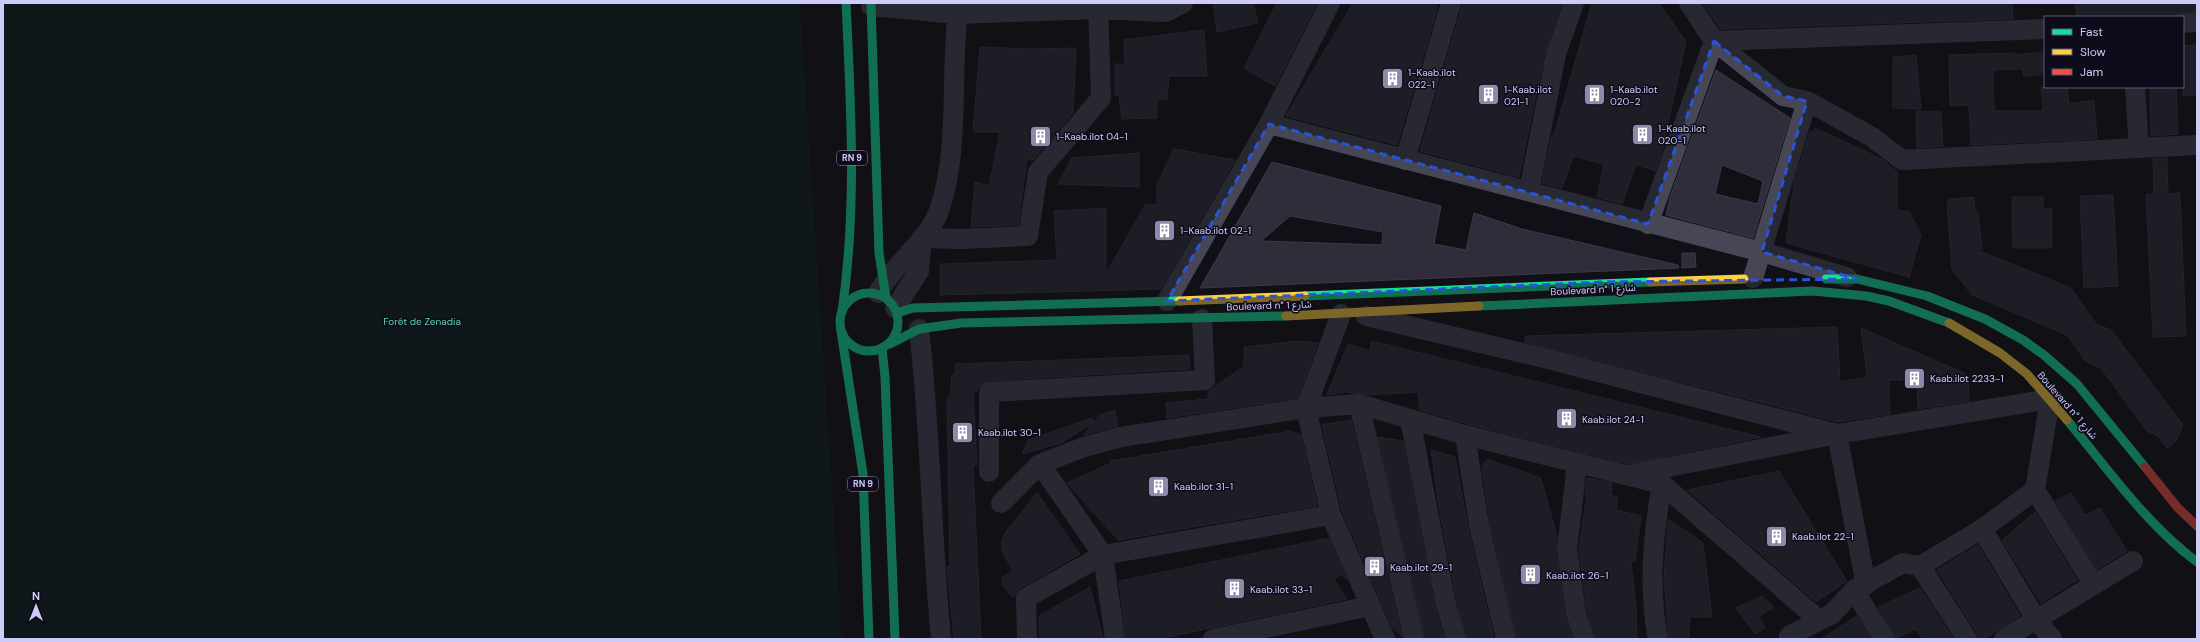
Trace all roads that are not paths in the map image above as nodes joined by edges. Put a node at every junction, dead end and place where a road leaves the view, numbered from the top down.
1 (846, 3) edge
2 (1183, 3) edge
3 (1330, 3) edge
4 (1451, 3) edge
5 (1574, 3) edge
6 (1689, 3) edge
7 (871, 4) edge
8 (1098, 6) edge
9 (958, 9) edge
10 (2197, 22) edge
11 (2184, 23) edge
12 (2044, 29) edge
13 (1714, 41) junction
14 (2135, 88) edge
15 (1807, 101) junction
16 (1269, 124) junction
17 (2197, 145) edge
18 (2139, 148) junction
19 (1405, 160) junction
20 (1529, 191) junction
21 (1648, 224) junction
22 (922, 238) junction
23 (1762, 252) junction
24 (1756, 278) joint
25 (1820, 279) dead end
26 (1857, 279) junction
27 (888, 299) junction
28 (1167, 301) junction
29 (842, 312) junction
30 (1348, 313) junction
31 (1202, 319) junction
32 (919, 329) junction
33 (842, 331) junction
34 (886, 346) junction
35 (2050, 399) junction
36 (1359, 404) junction
37 (1306, 408) junction
38 (1410, 420) junction
39 (1837, 434) junction
40 (1465, 435) junction
41 (1040, 464) junction
42 (1577, 464) junction
43 (989, 472) dead end
44 (1627, 476) junction
45 (1662, 484) junction
46 (2035, 490) junction
47 (1001, 503) dead end
48 (1331, 515) junction
49 (2197, 526) edge
50 (1982, 529) junction
51 (1103, 555) junction
52 (2133, 561) dead end
53 (2197, 562) edge
54 (1920, 566) junction
55 (2094, 585) junction
56 (1860, 588) junction
57 (1370, 606) junction
58 (2036, 619) junction
59 (1819, 620) junction
60 (869, 639) edge
61 (895, 639) edge
62 (942, 639) edge
63 (1027, 639) edge
64 (1115, 639) edge
65 (1213, 639) edge
66 (1385, 639) edge
67 (1414, 639) edge
68 (1456, 639) edge
69 (1506, 639) edge
70 (1584, 639) edge
71 (1658, 639) edge
72 (1791, 639) edge
73 (1884, 639) edge
74 (1968, 639) edge
75 (2004, 639) edge
76 (2052, 639) edge

1 - 29 main road, RN 9
2 - 8 street
3 - 16 street
4 - 19 street
5 - 20 street
6 - 13 street
7 - 9 street
7 - 27 main road, RN 9
8 - 9 street
8 - 22 street
9 - 22 street
10 - 11 street
12 - 13 street
13 - 15 street
13 - 21 street
14 - 18 street
15 - 18 street
15 - 23 street
16 - 19 street
16 - 28 street
17 - 18 street
19 - 20 street
20 - 21 street
21 - 23 street
22 - 27 street
22 - 27 street
23 - 24 street
23 - 26 street
24 - 28 main road, Boulevard n° شارع 1
25 - 26 main road, Boulevard n° شارع 1
26 - 49 main road, Boulevard n° شارع 1
27 - 28 main road, Boulevard n° شارع 1
27 - 29 main road
27 - 34 main road
29 - 33 main road
30 - 31 main road, Boulevard n° شارع 1
30 - 35 main road, Boulevard n° شارع 1
30 - 37 street
30 - 39 street
31 - 32 main road, Boulevard n° شارع 1
31 - 43 street
32 - 34 main road, Boulevard n° شارع 1
32 - 62 street
33 - 34 main road
33 - 60 main road, RN 9
34 - 61 main road
35 - 39 street
35 - 46 street
35 - 53 main road, Boulevard n° شارع 1
36 - 37 street
36 - 38 street
36 - 67 street
37 - 41 street
37 - 48 street
38 - 40 street
38 - 68 street
39 - 44 street
39 - 56 street
40 - 42 street
40 - 69 street
41 - 47 street
41 - 51 street
42 - 44 street
42 - 70 street
44 - 45 street
45 - 59 street
45 - 71 street
46 - 50 street
46 - 55 street
48 - 51 street
48 - 57 street
50 - 54 street
50 - 58 street
51 - 63 street
51 - 64 street
52 - 55 street
54 - 56 street
54 - 74 street
55 - 58 street
56 - 59 street
56 - 73 street
57 - 65 street
57 - 66 street
58 - 75 street
58 - 76 street
59 - 72 street

